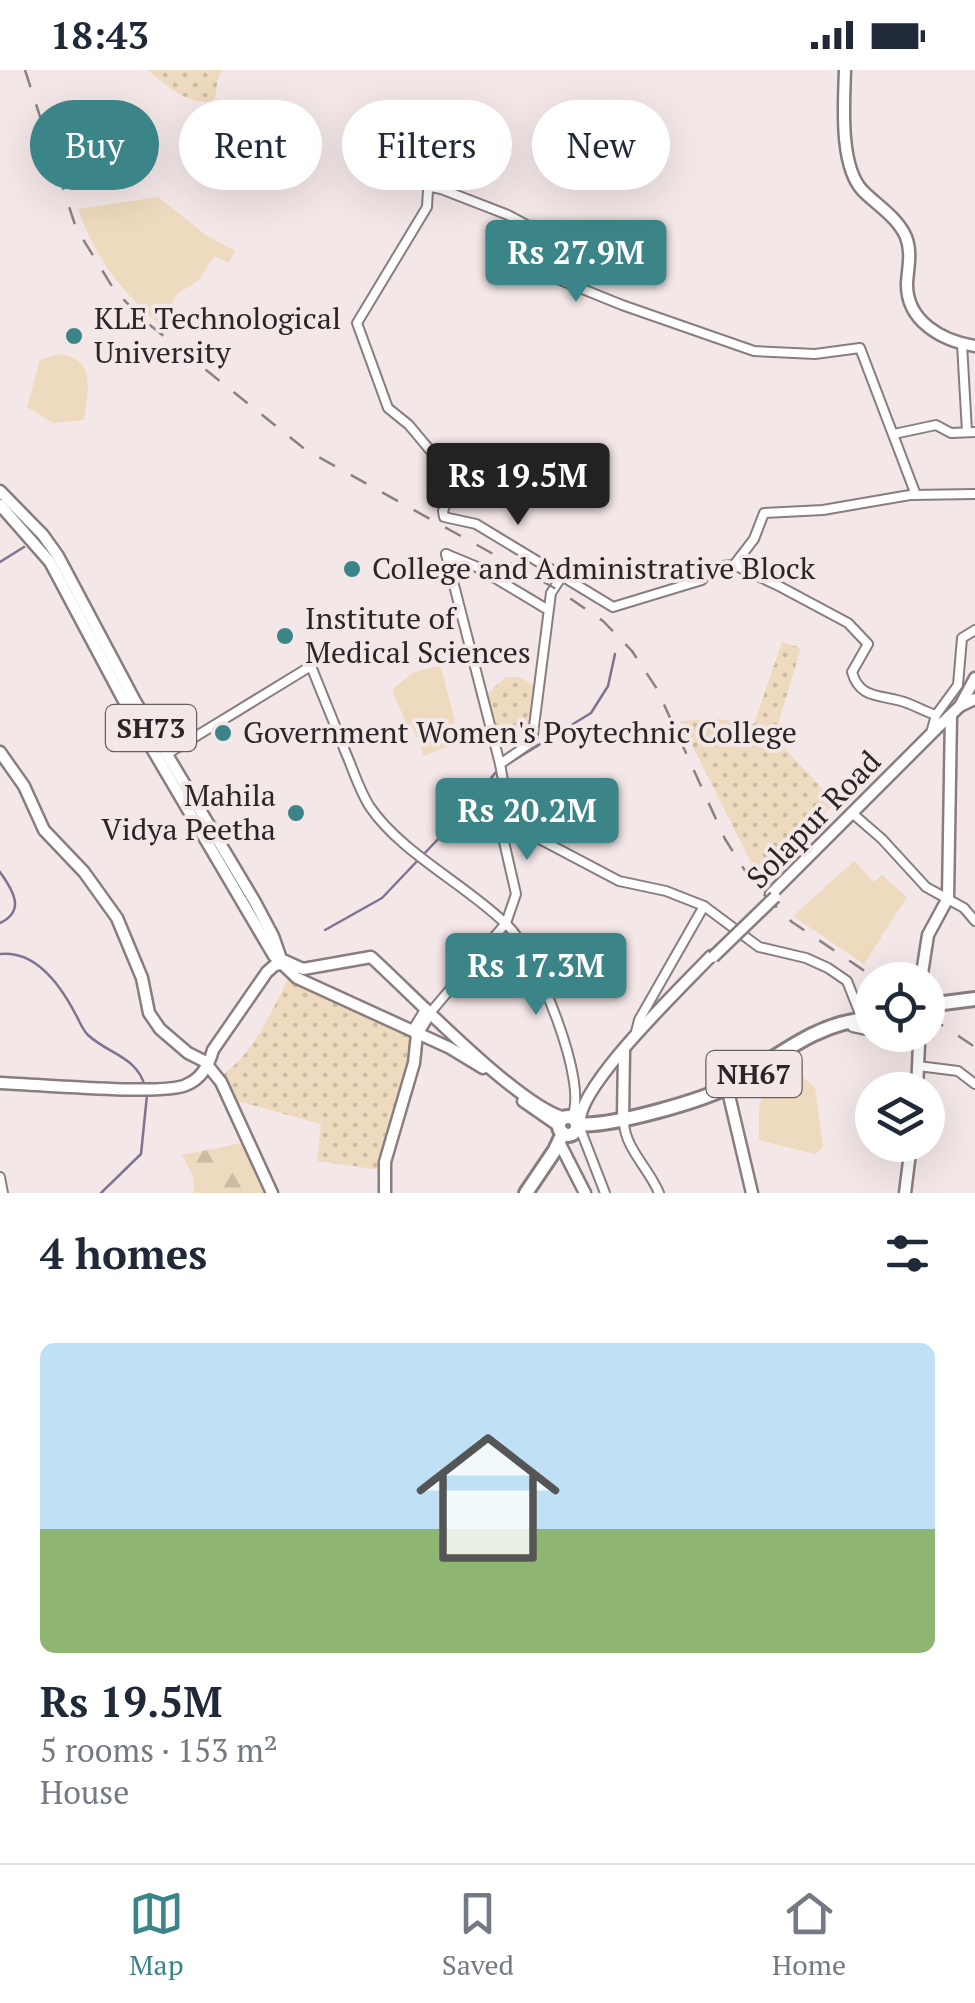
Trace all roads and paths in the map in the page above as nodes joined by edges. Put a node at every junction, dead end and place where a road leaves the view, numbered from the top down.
1 (845, 70) edge
2 (969, 345) edge
3 (971, 432) edge
4 (894, 434) junction
5 (0, 491) edge
6 (975, 494) edge
7 (916, 495) junction
8 (0, 505) edge
9 (734, 565) junction
10 (559, 574) junction
11 (545, 608) junction
12 (545, 630) junction
13 (975, 630) edge
14 (975, 678) edge
15 (974, 697) edge
16 (954, 714) junction
17 (936, 715) junction
18 (931, 733) junction
19 (0, 752) edge
20 (167, 754) junction
21 (501, 767) junction
22 (853, 814) junction
23 (511, 824) junction
24 (948, 898) junction
25 (704, 906) junction
26 (975, 922) edge
27 (506, 923) junction
28 (924, 962) edge
29 (282, 966) junction
30 (973, 999) edge
31 (855, 1000) edge
32 (945, 1002) edge
33 (428, 1010) junction
34 (855, 1026) edge
35 (417, 1034) junction
36 (634, 1034) junction
37 (916, 1052) edge
38 (619, 1062) junction
39 (207, 1063) junction
40 (918, 1070) joint
41 (0, 1081) edge
42 (975, 1084) edge
43 (728, 1090) junction
44 (624, 1121) junction
45 (571, 1124) junction
46 (909, 1162) edge
47 (0, 1177) edge
48 (3, 1193) edge
49 (272, 1193) edge
50 (385, 1193) edge
51 (526, 1193) edge
52 (585, 1193) edge
53 (605, 1193) edge
54 (659, 1193) edge
55 (752, 1193) edge
56 (905, 1193) edge

1 - 2 main road
2 - 3 street
3 - 4 street
4 - 7 street
4 - 10 street
5 - 20 main road, SH73
6 - 7 street
7 - 9 street
8 - 29 main road, SH73
9 - 10 street
9 - 17 street
10 - 11 street
10 - 12 street
11 - 12 street
11 - 21 street
12 - 21 street
13 - 17 street
14 - 15 main road
15 - 16 main road
16 - 18 main road, Solapur Road
16 - 22 main road, Solapur Road
16 - 24 main road
17 - 18 street
18 - 22 main road, Solapur Road
19 - 39 main road
20 - 27 street
20 - 29 main road, SH73
21 - 23 street
22 - 24 street
22 - 36 main road, Solapur Road, bridge
23 - 25 street
23 - 27 street
24 - 26 street
24 - 28 main road
25 - 31 street
25 - 36 street
27 - 33 street
27 - 45 street
29 - 33 main road
29 - 35 main road
29 - 39 main road
30 - 32 highway
33 - 35 main road
33 - 45 main road
34 - 43 highway, NH67
35 - 45 main road
35 - 50 main road
36 - 38 main road
37 - 40 main road
38 - 44 main road
38 - 45 main road
39 - 41 main road
39 - 49 main road
40 - 42 street
43 - 44 highway, NH67
43 - 44 highway, NH67
43 - 55 main road
44 - 45 highway, NH67
44 - 54 street
45 - 51 highway
45 - 52 main road
45 - 53 street
46 - 56 main road
47 - 48 street

